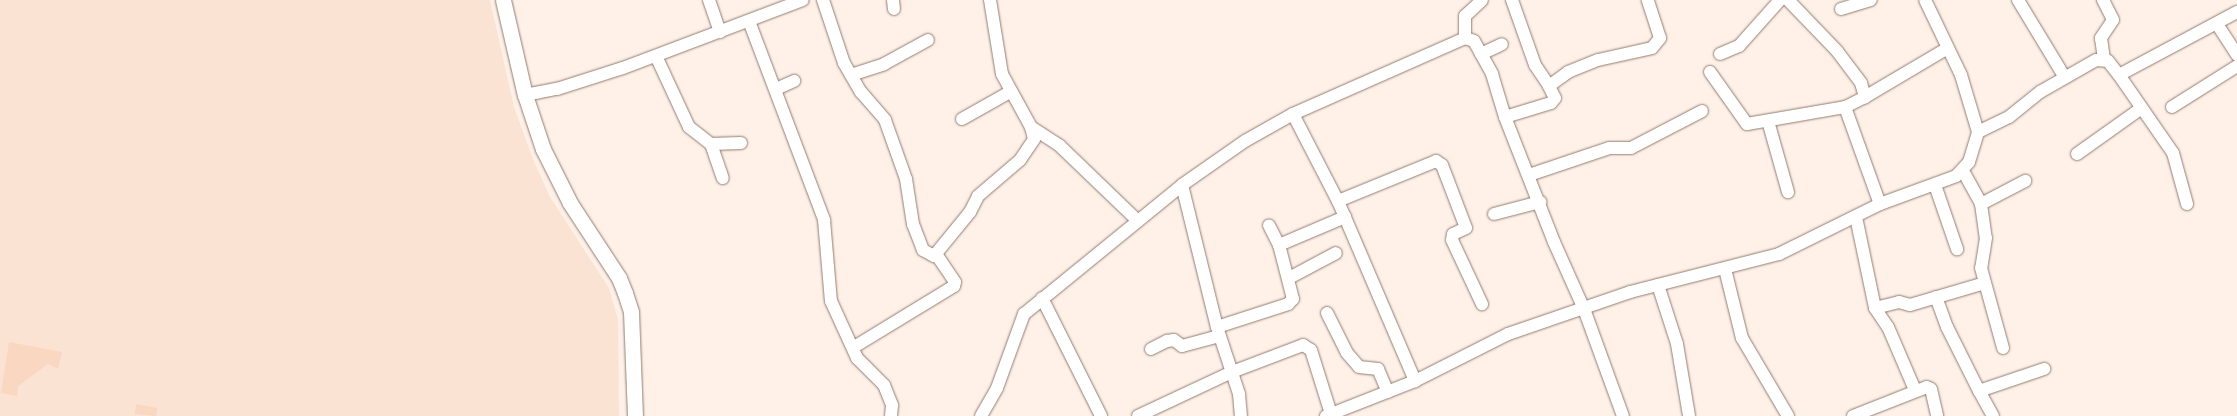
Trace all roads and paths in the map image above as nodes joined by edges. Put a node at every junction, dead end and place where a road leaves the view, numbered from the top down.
1 (502, 0) edge
2 (709, 0) edge
3 (803, 0) edge
4 (822, 0) edge
5 (990, 0) edge
6 (1482, 0) edge
7 (1512, 0) edge
8 (1648, 0) edge
9 (1780, 0) edge
10 (1788, 0) edge
11 (1871, 0) edge
12 (1925, 0) edge
13 (2018, 0) edge
14 (2103, 0) edge
15 (1841, 9) dead end
16 (2237, 12) edge
17 (749, 21) junction
18 (2218, 24) junction
19 (720, 32) junction
20 (1465, 38) junction
21 (928, 40) dead end
22 (1502, 44) dead end
23 (1948, 48) junction
24 (1482, 54) junction
25 (1720, 54) dead end
26 (2237, 55) edge
27 (656, 56) junction
28 (2104, 59) junction
29 (2237, 66) edge
30 (1710, 72) dead end
31 (851, 75) junction
32 (2120, 75) junction
33 (2064, 76) junction
34 (794, 81) dead end
35 (1549, 86) junction
36 (776, 89) junction
37 (1010, 92) junction
38 (525, 95) junction
39 (1865, 97) junction
40 (1846, 107) junction
41 (2172, 107) dead end
42 (2140, 109) junction
43 (1702, 111) dead end
44 (1293, 114) junction
45 (1505, 118) junction
46 (962, 119) dead end
47 (1768, 121) junction
48 (1031, 127) junction
49 (1978, 132) junction
50 (741, 143) dead end
51 (711, 144) junction
52 (2077, 154) dead end
53 (1963, 171) junction
54 (1529, 175) junction
55 (723, 178) dead end
56 (2025, 181) dead end
57 (1182, 185) junction
58 (1935, 185) junction
59 (1788, 192) dead end
60 (1338, 201) junction
61 (1540, 202) junction
62 (1880, 204) junction
63 (1981, 204) junction
64 (2187, 204) dead end
65 (1494, 214) dead end
66 (1345, 217) junction
67 (1856, 217) junction
68 (1138, 221) junction
69 (1269, 225) dead end
70 (1279, 244) junction
71 (1957, 249) dead end
72 (1336, 253) dead end
73 (936, 254) junction
74 (1725, 269) junction
75 (1289, 278) junction
76 (1985, 283) junction
77 (1658, 285) junction
78 (1936, 297) junction
79 (1042, 298) junction
80 (1482, 304) dead end
81 (1875, 308) junction
82 (1584, 309) junction
83 (1327, 313) dead end
84 (1219, 331) junction
85 (854, 346) junction
86 (2003, 348) dead end
87 (1151, 349) dead end
88 (2044, 369) dead end
89 (1232, 372) junction
90 (1415, 381) junction
91 (1915, 390) junction
92 (1979, 391) junction
93 (1388, 392) junction
94 (1328, 415) edge
95 (635, 416) edge
96 (891, 416) edge
97 (981, 416) edge
98 (1101, 416) edge
99 (1138, 416) edge
100 (1241, 416) edge
101 (1623, 416) edge
102 (1689, 416) edge
103 (1788, 416) edge
104 (1853, 416) edge
105 (1937, 416) edge
106 (1993, 416) edge

1 - 38 street
2 - 19 street
3 - 17 street
4 - 31 street
5 - 37 street
6 - 20 street
7 - 35 street
8 - 35 street
9 - 25 street
10 - 39 street
11 - 15 street
12 - 23 street
13 - 33 street
14 - 28 street
16 - 18 street
17 - 19 street
17 - 36 street
18 - 26 street
18 - 32 street
19 - 27 street
20 - 24 street
20 - 44 street
21 - 31 street
22 - 24 street
23 - 39 street
23 - 49 street
24 - 45 street
27 - 38 street
27 - 51 street
28 - 32 street
28 - 33 street
29 - 41 street
30 - 47 street
31 - 73 street
32 - 42 street
33 - 49 street
34 - 36 street
35 - 45 street
36 - 85 street
37 - 46 street
37 - 48 street
38 - 95 street
39 - 40 street
40 - 47 street
40 - 62 street
42 - 52 street
42 - 64 street
43 - 54 street
44 - 57 street
44 - 60 street
45 - 54 street
47 - 59 street
48 - 68 street
48 - 73 street
49 - 53 street
50 - 51 street
51 - 55 street
53 - 58 street
53 - 63 street
54 - 61 street
56 - 63 street
57 - 68 street
57 - 84 street
58 - 62 street
58 - 71 street
60 - 66 street
60 - 80 street
61 - 65 street
61 - 82 street
62 - 67 street
63 - 76 street
66 - 70 street
66 - 90 street
67 - 74 street
67 - 81 street
68 - 79 street
69 - 70 street
70 - 75 street
72 - 75 street
73 - 85 street
74 - 77 street
74 - 103 street
75 - 84 street
76 - 78 street
76 - 86 street
77 - 82 street
77 - 102 street
78 - 81 street
78 - 92 street
79 - 97 street
79 - 98 street
81 - 91 street
82 - 90 street
82 - 101 street
83 - 93 street
84 - 87 street
84 - 89 street
85 - 96 street
88 - 92 street
89 - 94 street
89 - 99 street
89 - 100 street
90 - 93 street
91 - 104 street
91 - 105 street
92 - 106 street
93 - 94 street

